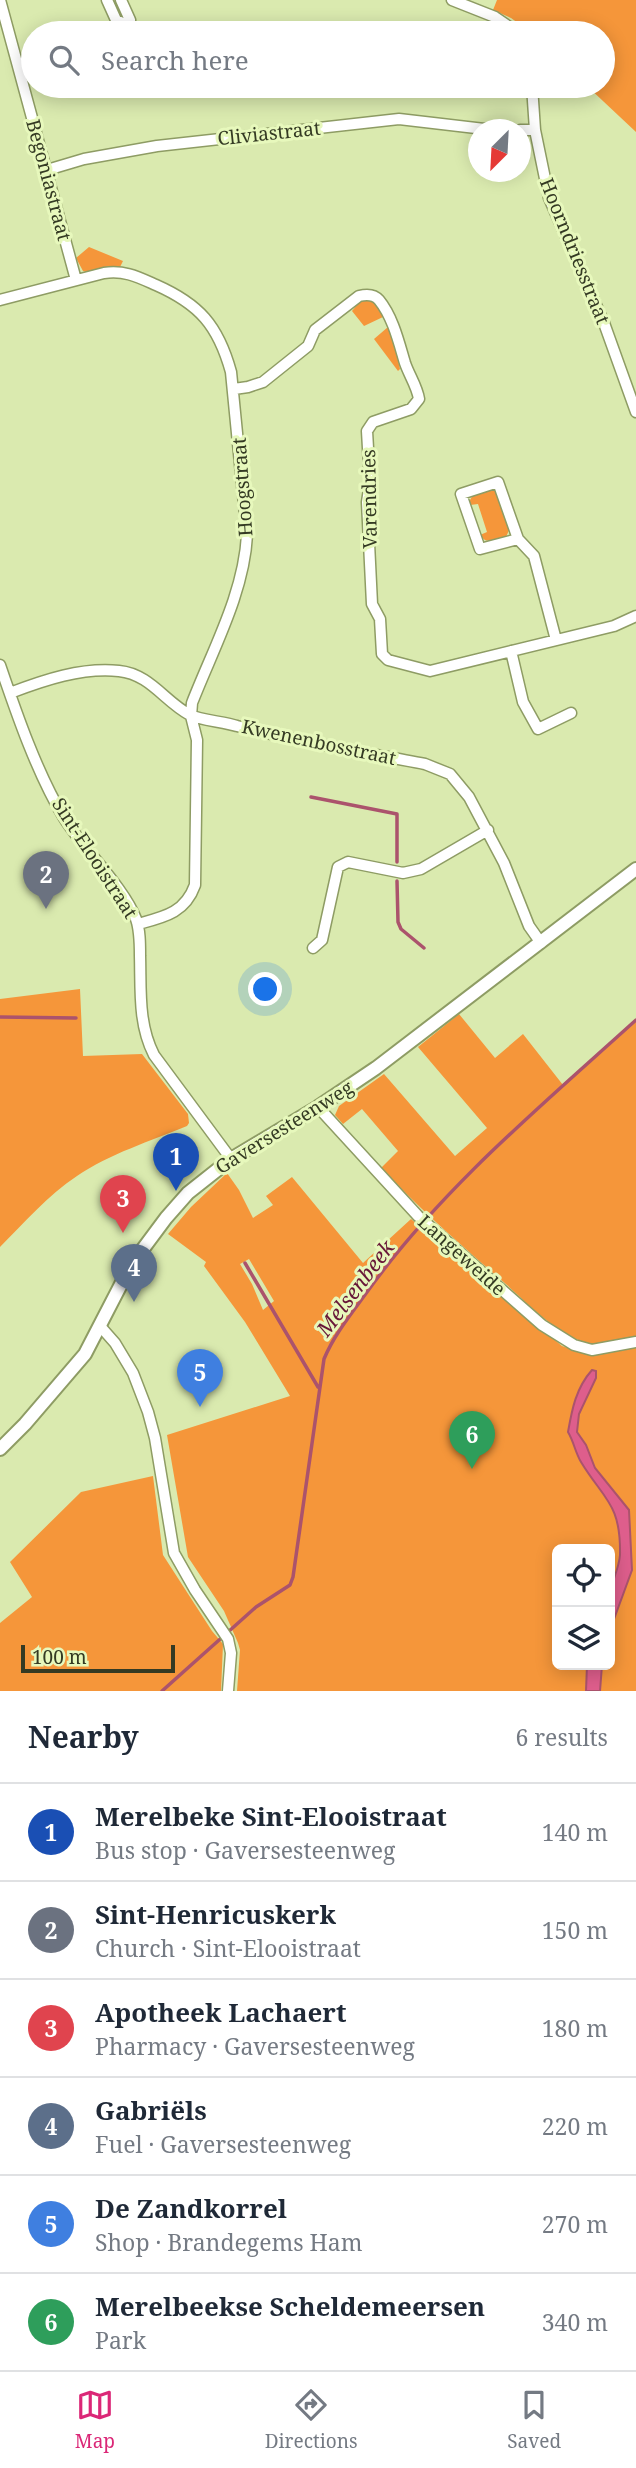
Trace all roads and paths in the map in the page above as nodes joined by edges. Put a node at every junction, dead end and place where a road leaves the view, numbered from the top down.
1 (0, 0) edge
2 (107, 0) edge
3 (121, 0) edge
4 (452, 0) edge
5 (118, 21) edge
6 (129, 21) edge
7 (501, 21) edge
8 (21, 76) edge
9 (27, 98) edge
10 (533, 98) edge
11 (468, 127) edge
12 (531, 130) edge
13 (535, 130) junction
14 (47, 170) junction
15 (76, 280) junction
16 (0, 300) edge
17 (234, 389) junction
18 (636, 412) edge
19 (518, 539) junction
20 (636, 616) edge
21 (556, 640) junction
22 (512, 651) junction
23 (0, 665) edge
24 (10, 694) junction
25 (571, 713) dead end
26 (191, 716) junction
27 (488, 830) junction
28 (636, 869) edge
29 (138, 924) junction
30 (541, 943) junction
31 (313, 948) dead end
32 (318, 1107) junction
33 (231, 1159) junction
34 (100, 1326) junction
35 (636, 1342) edge
36 (0, 1449) edge
37 (228, 1691) edge

1 - 8 street, Begoniastraat
2 - 5 street
3 - 6 street
4 - 7 street
9 - 14 street, Begoniastraat
10 - 13 street, Hoorndriesstraat
11 - 14 street, Cliviastraat
12 - 13 street
13 - 18 street, Hoorndriesstraat
14 - 15 street, Begoniastraat
15 - 16 street, Hoogstraat
15 - 17 street, Hoogstraat
17 - 22 street, Varendries
17 - 26 street, Hoogstraat
19 - 19 street
19 - 21 street
20 - 21 street, Varendries
21 - 22 street, Varendries
22 - 25 street
23 - 24 street, Sint-Elooistraat
24 - 26 street, Kwenenbosstraat
24 - 29 street, Sint-Elooistraat
26 - 27 street, Kwenenbosstraat
26 - 29 street, Hoogstraat
27 - 30 street, Kwenenbosstraat
27 - 31 street
28 - 30 street, Gaversesteenweg
29 - 33 street, Sint-Elooistraat
30 - 32 street, Gaversesteenweg
32 - 33 street, Gaversesteenweg
32 - 35 street, Langeweide
33 - 34 street, Gaversesteenweg
34 - 36 street, Gaversesteenweg
34 - 37 street

